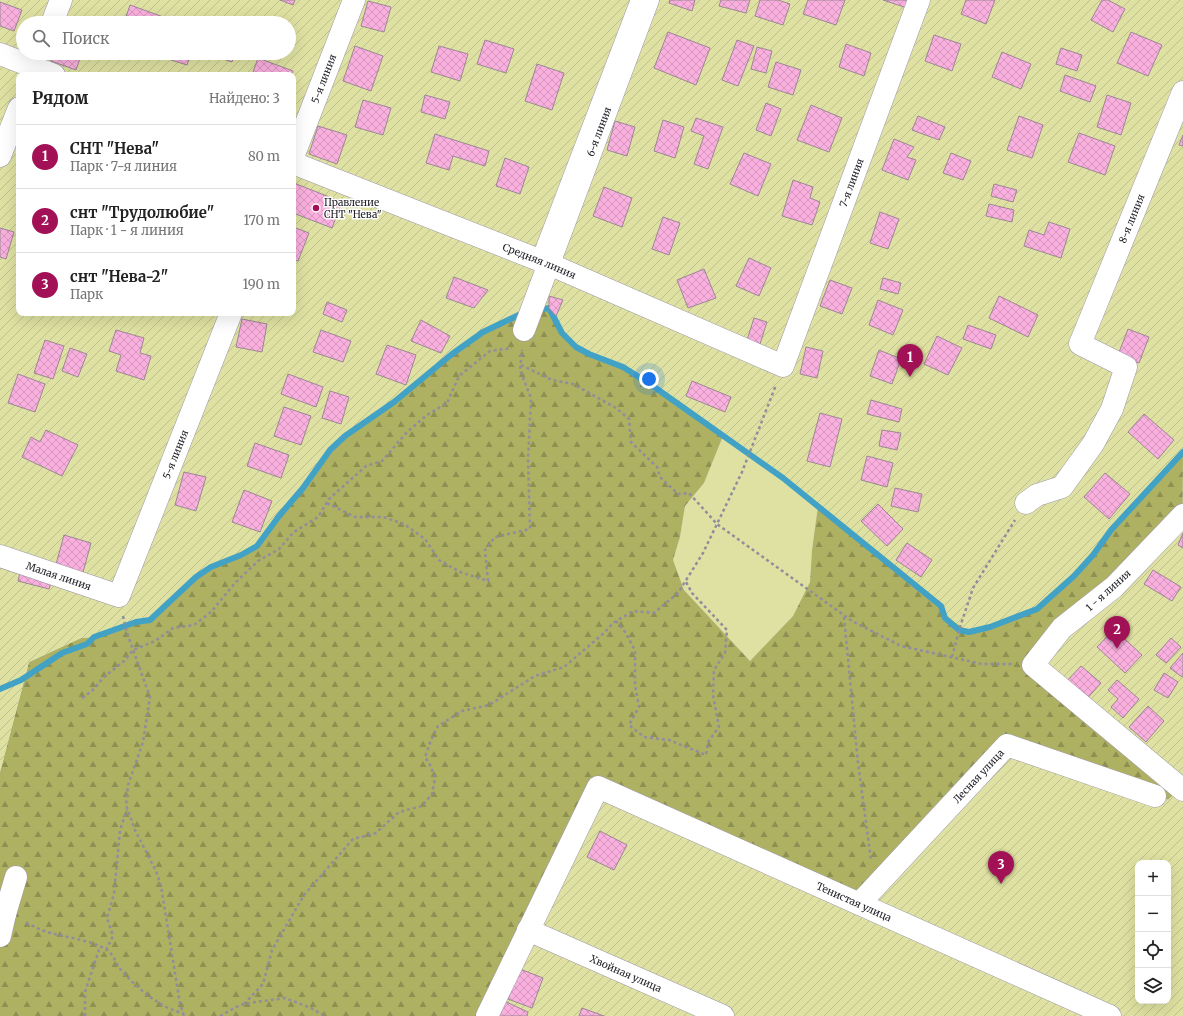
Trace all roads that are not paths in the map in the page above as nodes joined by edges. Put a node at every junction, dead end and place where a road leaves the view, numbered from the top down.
1 (61, 0) edge
2 (354, 0) edge
3 (636, 0) edge
4 (648, 0) edge
5 (919, 0) edge
6 (55, 16) edge
7 (0, 54) edge
8 (16, 60) edge
9 (17, 60) edge
10 (40, 68) edge
11 (1183, 92) edge
12 (16, 116) edge
13 (296, 149) edge
14 (0, 156) edge
15 (296, 164) edge
16 (543, 262) junction
17 (230, 316) edge
18 (527, 326) road end
19 (783, 366) joint
20 (1026, 503) road end
21 (1183, 515) edge
22 (0, 556) edge
23 (118, 596) joint
24 (1177, 785) edge
25 (1155, 796) dead end
26 (16, 877) dead end
27 (859, 904) junction
28 (3, 913) edge
29 (528, 930) junction
30 (0, 936) edge
31 (487, 1016) edge
32 (723, 1016) edge
33 (1110, 1016) edge

1 - 6 street
2 - 13 street, 5-я линия
3 - 16 lane
4 - 16 street, 6-я линия
5 - 19 street, 7-я линия
7 - 8 street
9 - 10 street
11 - 20 street, 8-я линия
12 - 14 street
15 - 16 street, Средняя линия
16 - 18 street, 6-я линия
16 - 19 street, Средняя линия
17 - 23 street, 5-я линия
21 - 24 street, 1 - я линия
22 - 23 street, Малая линия
25 - 27 street, Лесная улица
26 - 28 street
27 - 29 street, Тенистая улица
27 - 33 street, Тенистая улица
28 - 30 street
29 - 31 street
29 - 32 street, Хвойная улица

